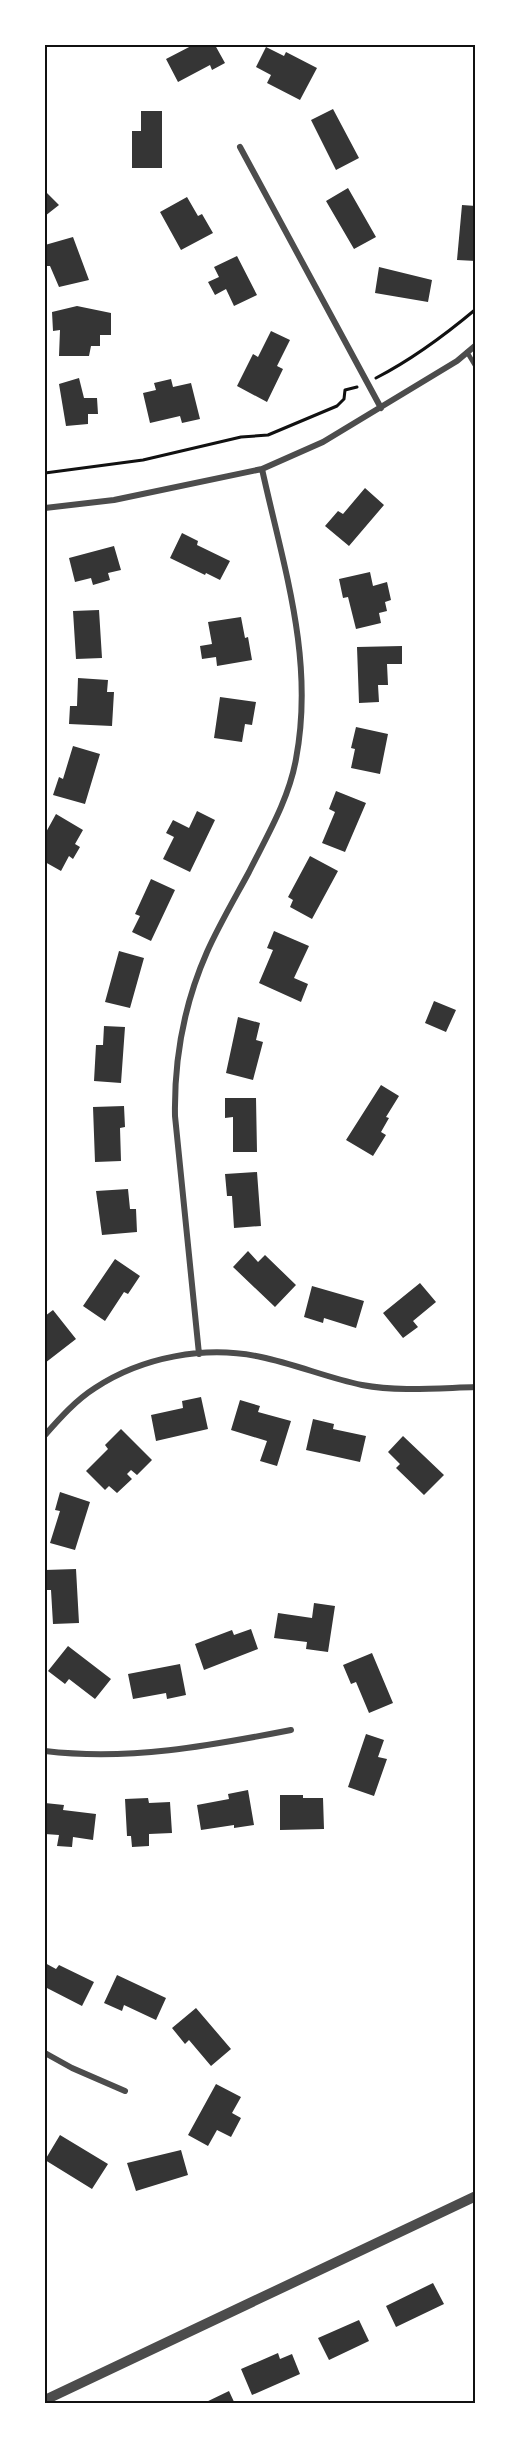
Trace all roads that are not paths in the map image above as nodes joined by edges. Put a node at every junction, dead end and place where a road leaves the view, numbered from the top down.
1 (240, 147) dead end
2 (476, 345) edge
3 (467, 352) junction
4 (476, 367) edge
5 (381, 408) junction
6 (262, 469) junction
7 (45, 508) edge
8 (199, 1354) junction
9 (476, 1387) edge
10 (45, 1435) edge
11 (291, 1730) dead end
12 (45, 1751) edge
13 (45, 2053) edge
14 (125, 2091) dead end
15 (476, 2196) edge
16 (45, 2400) edge

1 - 5 street
2 - 3 street
3 - 4 lane
3 - 5 street
5 - 6 street
6 - 7 street
6 - 8 street
8 - 9 street
8 - 10 street
11 - 12 street
13 - 14 street
15 - 16 street

